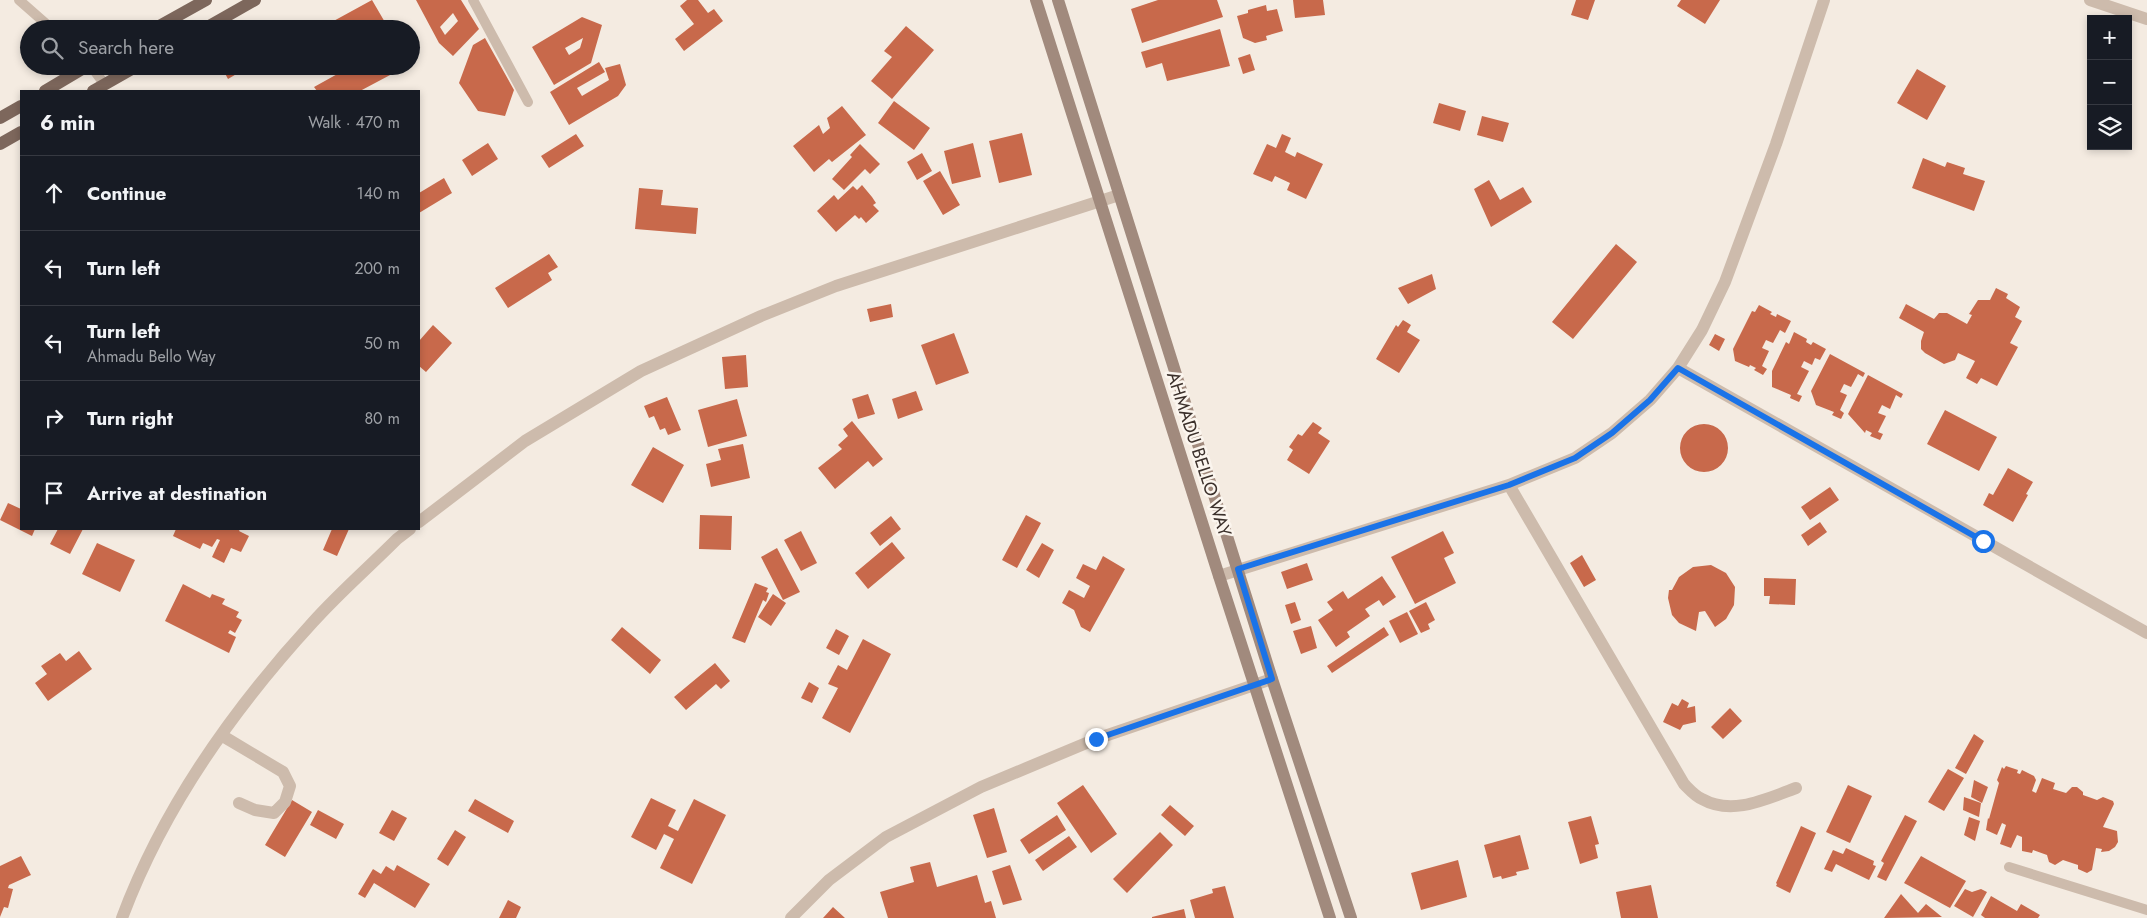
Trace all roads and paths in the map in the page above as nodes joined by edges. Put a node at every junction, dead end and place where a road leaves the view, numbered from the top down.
1 (19, 0) edge
2 (206, 0) edge
3 (255, 0) edge
4 (473, 0) edge
5 (1036, 0) edge
6 (1058, 0) edge
7 (1824, 0) edge
8 (2090, 0) edge
9 (2147, 19) edge
10 (42, 20) edge
11 (170, 20) edge
12 (220, 20) edge
13 (1078, 65) junction
14 (1059, 72) junction
15 (72, 75) edge
16 (98, 75) edge
17 (121, 75) edge
18 (105, 84) junction
19 (47, 90) edge
20 (95, 90) edge
21 (528, 102) dead end
22 (20, 107) edge
23 (0, 118) edge
24 (20, 133) edge
25 (0, 144) edge
26 (1119, 195) junction
27 (1100, 202) junction
28 (1678, 368) junction
29 (1509, 485) junction
30 (420, 521) edge
31 (409, 530) edge
32 (1238, 569) junction
33 (1219, 576) junction
34 (2147, 633) edge
35 (1272, 679) junction
36 (1254, 685) junction
37 (221, 735) junction
38 (1796, 788) dead end
39 (239, 803) dead end
40 (2009, 867) dead end
41 (2147, 910) edge
42 (122, 918) edge
43 (791, 918) edge
44 (1330, 918) edge
45 (1351, 918) edge

1 - 10 lane
2 - 11 main road
3 - 12 main road
4 - 21 lane
5 - 14 main road, AHMADU BELLO WAY
6 - 13 main road, AHMADU BELLO WAY
7 - 28 street
8 - 9 street
13 - 14 main road
13 - 26 main road, AHMADU BELLO WAY
14 - 27 main road, AHMADU BELLO WAY
15 - 19 main road
16 - 18 lane
17 - 18 main road
18 - 20 main road
22 - 23 main road
24 - 25 main road
26 - 27 street
26 - 32 main road, AHMADU BELLO WAY
27 - 30 street
27 - 33 main road, AHMADU BELLO WAY
28 - 29 street
28 - 34 street
29 - 32 street
29 - 38 street
31 - 37 street
32 - 33 street
32 - 35 main road, AHMADU BELLO WAY
33 - 36 main road, AHMADU BELLO WAY
35 - 36 street
35 - 45 main road, AHMADU BELLO WAY
36 - 43 street
36 - 44 main road, AHMADU BELLO WAY
37 - 39 street
37 - 42 street
40 - 41 lane

